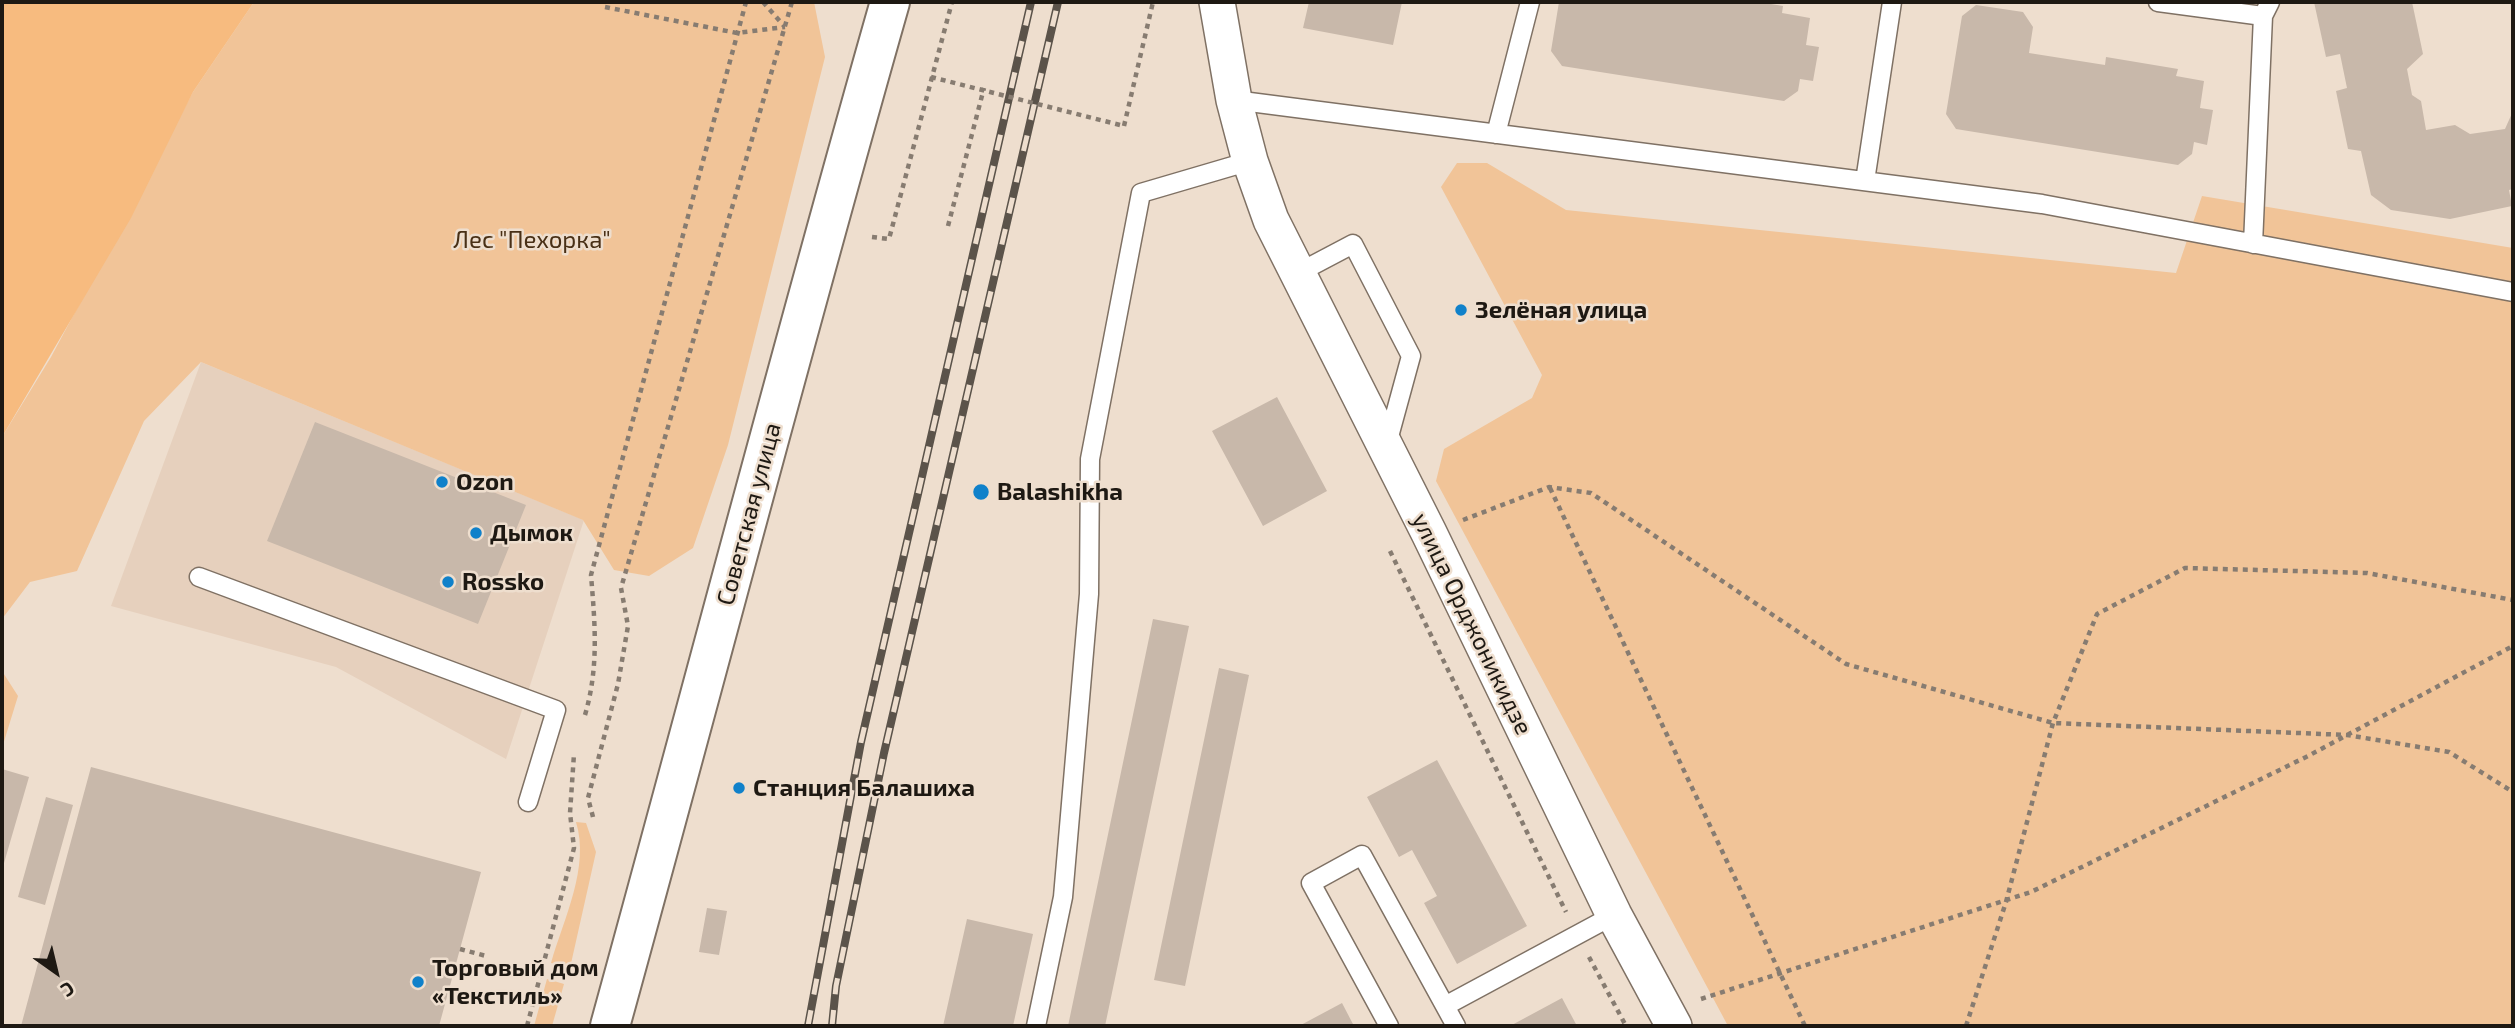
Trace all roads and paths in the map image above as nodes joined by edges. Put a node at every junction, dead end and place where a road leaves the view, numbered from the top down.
1 (746, 2) edge
2 (763, 2) edge
3 (792, 2) edge
4 (890, 2) edge
5 (952, 2) edge
6 (1153, 2) edge
7 (1217, 2) edge
8 (1530, 2) edge
9 (1892, 2) edge
10 (2158, 2) edge
11 (605, 7) dead end
12 (2266, 9) edge
13 (785, 27) junction
14 (737, 33) junction
15 (931, 77) junction
16 (984, 88) junction
17 (1234, 100) junction
18 (1496, 134) junction
19 (1250, 161) junction
20 (1865, 181) junction
21 (948, 226) dead end
22 (872, 237) dead end
23 (2253, 244) junction
24 (1298, 273) junction
25 (2513, 292) edge
26 (1385, 451) junction
27 (1549, 487) junction
28 (1429, 533) junction
29 (1390, 551) dead end
30 (199, 577) dead end
31 (2513, 600) edge
32 (2513, 646) edge
33 (584, 720) dead end
34 (2053, 723) junction
35 (2347, 735) junction
36 (577, 745) dead end
37 (2513, 792) edge
38 (528, 802) dead end
39 (593, 817) dead end
40 (2006, 902) junction
41 (1615, 915) junction
42 (1578, 935) junction
43 (460, 949) dead end
44 (486, 956) dead end
45 (1779, 975) junction
46 (1445, 1006) junction
47 (1670, 1018) edge
48 (527, 1026) edge
49 (610, 1026) edge
50 (1037, 1026) edge
51 (1389, 1026) edge
52 (1456, 1026) edge
53 (1626, 1026) edge
54 (1805, 1026) edge
55 (1966, 1026) edge

1 - 14 path
2 - 13 path
3 - 13 path
4 - 49 main road, Советская улица
5 - 15 path
6 - 16 path, bridge
7 - 17 street
8 - 18 lane
9 - 20 lane
10 - 12 lane
11 - 14 path
12 - 23 lane
13 - 14 path
13 - 39 path
14 - 33 path
15 - 16 path, bridge
15 - 22 path
16 - 21 path
17 - 18 lane
17 - 19 street
18 - 20 lane
19 - 24 street, улица Орджоникидзе
19 - 50 lane
20 - 23 lane
23 - 25 lane
24 - 26 street, улица Орджоникидзе
24 - 26 lane
26 - 28 street, улица Орджоникидзе
27 - 28 path
27 - 34 path
27 - 45 path
28 - 41 street, улица Орджоникидзе
29 - 42 path
30 - 38 lane
31 - 34 path
32 - 35 path
34 - 35 path
34 - 40 path
35 - 37 path
35 - 40 path
36 - 48 path
40 - 45 path
40 - 55 path
41 - 42 lane
41 - 47 street, улица Орджоникидзе
42 - 46 lane
42 - 53 path
43 - 44 path
45 - 47 path
45 - 54 path
46 - 51 lane
46 - 52 lane

